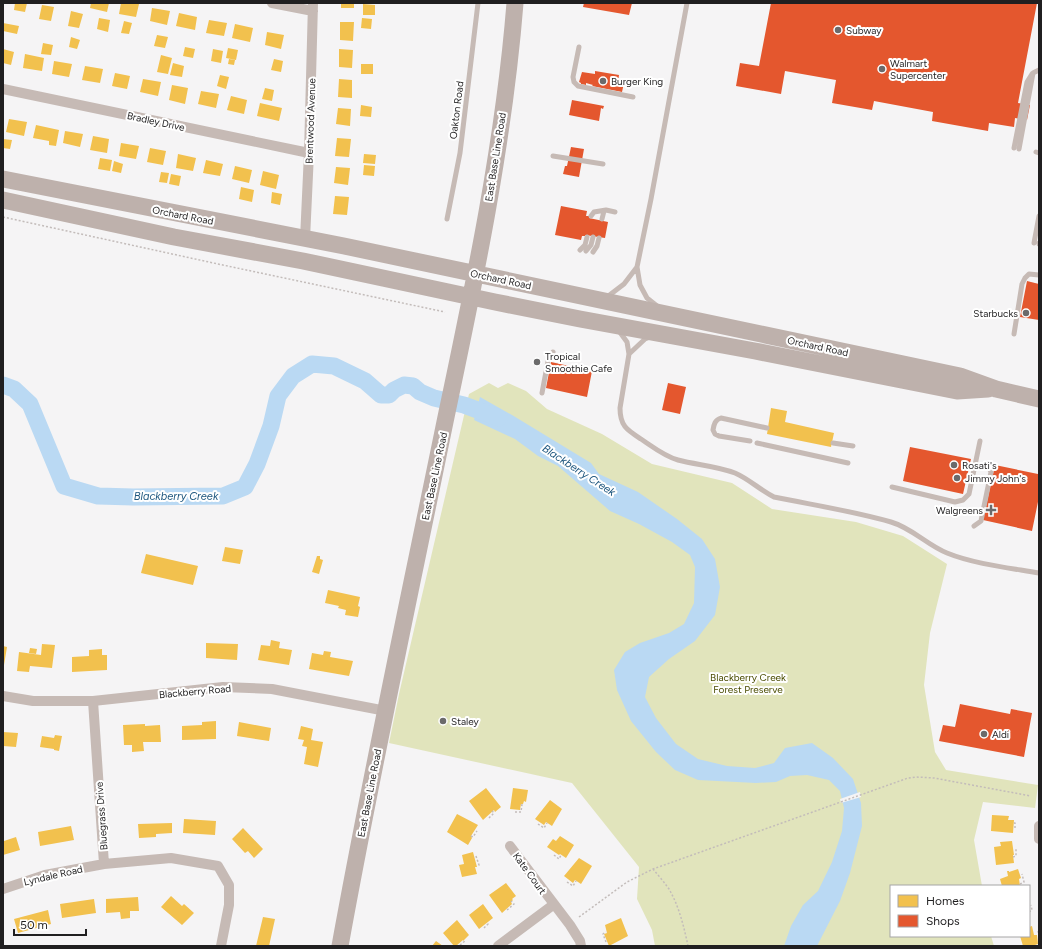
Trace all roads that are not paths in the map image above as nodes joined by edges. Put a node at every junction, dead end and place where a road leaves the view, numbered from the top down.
1 (272, 3) edge
2 (478, 3) edge
3 (515, 3) edge
4 (687, 3) edge
5 (313, 7) edge
6 (579, 47) dead end
7 (1039, 70) edge
8 (3, 89) edge
9 (633, 97) dead end
10 (1016, 148) dead end
11 (309, 153) junction
12 (553, 156) dead end
13 (603, 164) dead end
14 (3, 179) edge
15 (3, 200) edge
16 (601, 211) junction
17 (615, 212) dead end
18 (1039, 216) edge
19 (593, 217) dead end
20 (447, 219) dead end
21 (602, 219) dead end
22 (305, 238) junction
23 (1037, 243) edge
24 (583, 250) dead end
25 (593, 252) dead end
26 (637, 267) junction
27 (475, 274) junction
28 (1039, 275) edge
29 (471, 297) junction
30 (602, 301) junction
31 (667, 315) junction
32 (614, 326) junction
33 (661, 334) junction
34 (1014, 334) dead end
35 (553, 352) dead end
36 (630, 354) junction
37 (996, 389) junction
38 (542, 393) dead end
39 (1039, 399) edge
40 (767, 428) dead end
41 (750, 441) dead end
42 (980, 441) dead end
43 (758, 442) dead end
44 (833, 443) dead end
45 (853, 446) dead end
46 (848, 463) dead end
47 (987, 464) dead end
48 (892, 487) dead end
49 (974, 526) dead end
50 (1039, 573) edge
51 (3, 696) edge
52 (93, 701) junction
53 (386, 711) junction
54 (1039, 826) edge
55 (1039, 839) edge
56 (510, 846) dead end
57 (104, 864) junction
58 (3, 889) edge
59 (551, 902) junction
60 (221, 946) edge
61 (340, 946) edge
62 (498, 946) edge
63 (581, 946) edge

1 - 5 street
2 - 20 lane, Oakton Road
3 - 27 main road, East Base Line Road
4 - 26 lane
5 - 11 street, Brentwood Avenue
6 - 9 lane
7 - 10 lane
8 - 11 street, Bradley Drive
11 - 22 street, Brentwood Avenue
12 - 13 lane
14 - 22 main road, Orchard Road
15 - 29 main road, Orchard Road
16 - 17 lane
16 - 19 lane
16 - 21 lane
18 - 23 lane
22 - 27 main road, Orchard Road
24 - 25 lane
26 - 30 lane
26 - 31 lane
27 - 29 main road, East Base Line Road
27 - 30 main road, Orchard Road
28 - 34 lane
29 - 32 main road, Orchard Road
29 - 53 main road, East Base Line Road
30 - 31 main road, Orchard Road
31 - 37 main road, Orchard Road
32 - 33 main road, Orchard Road
32 - 36 lane
33 - 36 lane
33 - 37 main road, Orchard Road
35 - 38 lane
36 - 50 lane
37 - 39 main road, Orchard Road
40 - 41 lane
42 - 48 lane
43 - 46 lane
44 - 45 lane
47 - 49 lane
51 - 52 street, Blackberry Road
52 - 53 street, Blackberry Road
52 - 57 street, Bluegrass Drive
53 - 61 main road, East Base Line Road
54 - 55 street
56 - 59 street, Kate Court
57 - 58 street, Lyndale Road
57 - 60 street, Bluegrass Drive
59 - 62 street
59 - 63 street, Kate Court

